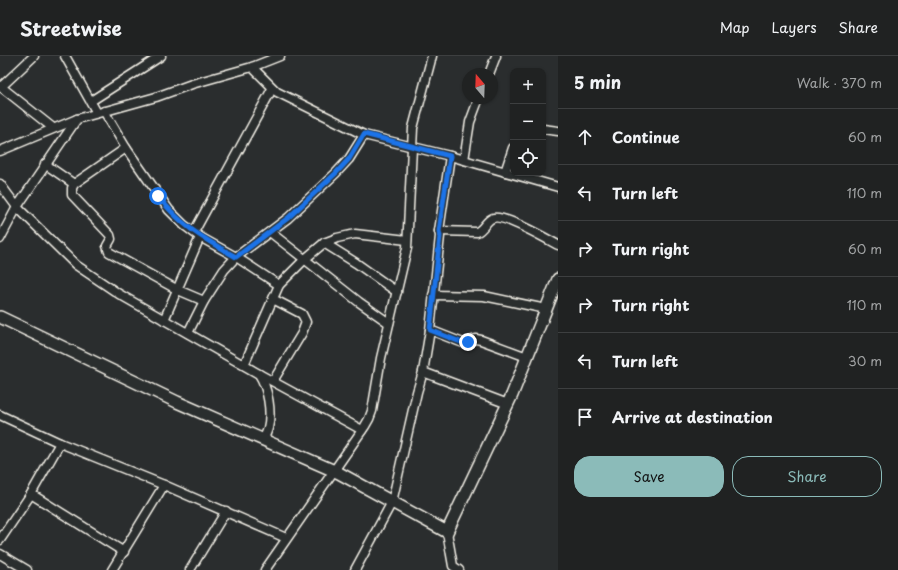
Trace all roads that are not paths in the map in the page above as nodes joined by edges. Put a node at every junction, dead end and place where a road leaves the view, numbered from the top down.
1 (34, 56) edge
2 (65, 56) edge
3 (161, 56) edge
4 (280, 56) edge
5 (432, 56) edge
6 (496, 56) edge
7 (252, 67) junction
8 (491, 68) edge
9 (0, 87) edge
10 (272, 88) junction
11 (91, 101) junction
12 (477, 104) edge
13 (100, 112) junction
14 (77, 119) junction
15 (53, 128) junction
16 (546, 129) edge
17 (558, 131) edge
18 (364, 134) junction
19 (412, 147) junction
20 (126, 148) junction
21 (0, 151) edge
22 (450, 156) junction
23 (510, 157) edge
24 (464, 160) junction
25 (45, 164) junction
26 (505, 172) junction
27 (0, 184) edge
28 (74, 184) junction
29 (558, 187) edge
30 (17, 207) junction
31 (439, 231) junction
32 (270, 232) junction
33 (197, 235) junction
34 (0, 239) edge
35 (407, 240) junction
36 (324, 243) junction
37 (558, 245) edge
38 (236, 257) junction
39 (305, 259) junction
40 (558, 279) edge
41 (279, 285) junction
42 (178, 290) junction
43 (397, 292) junction
44 (433, 295) junction
45 (273, 299) junction
46 (204, 301) junction
47 (546, 309) junction
48 (0, 317) edge
49 (164, 320) junction
50 (389, 323) junction
51 (430, 330) junction
52 (188, 334) junction
53 (527, 357) junction
54 (244, 365) junction
55 (423, 372) junction
56 (260, 374) junction
57 (273, 381) junction
58 (508, 404) junction
59 (1, 418) edge
60 (362, 430) junction
61 (263, 440) junction
62 (60, 444) junction
63 (333, 471) junction
64 (164, 485) junction
65 (31, 494) junction
66 (392, 502) junction
67 (226, 511) junction
68 (447, 532) junction
69 (286, 538) junction
70 (0, 540) edge
71 (124, 552) junction
72 (0, 554) edge
73 (27, 570) edge
74 (112, 570) edge
75 (190, 570) edge
76 (265, 570) edge
77 (355, 570) edge
78 (458, 570) edge

1 - 9 street
2 - 11 street
3 - 11 street
4 - 7 street
5 - 19 street
6 - 8 street
7 - 10 street
7 - 13 street
9 - 15 street
10 - 18 street
10 - 33 street
11 - 13 street
12 - 24 street
13 - 14 street
13 - 20 street
14 - 15 street
14 - 25 street
15 - 21 street
16 - 17 street
18 - 19 street
18 - 32 street
19 - 22 street
19 - 35 street
20 - 28 street
20 - 33 street
22 - 24 street
22 - 31 street
23 - 26 street
24 - 26 street
25 - 28 street
25 - 30 street
26 - 29 street
27 - 30 street
28 - 42 street
30 - 34 street
30 - 49 street
31 - 37 street
31 - 44 street
32 - 38 street
32 - 39 street
33 - 38 street
33 - 42 street
35 - 36 street
35 - 43 street
36 - 39 street
36 - 43 street
38 - 41 street
38 - 46 street
39 - 41 street
39 - 50 street
40 - 47 street
41 - 45 street
42 - 46 street
42 - 49 street
43 - 50 street
44 - 47 street
44 - 51 street
45 - 54 street
45 - 57 street
46 - 52 street
47 - 53 street
48 - 61 street
49 - 52 street
50 - 60 street
51 - 53 street
51 - 55 street
52 - 54 street
53 - 58 street
54 - 56 street
55 - 58 street
55 - 66 street
56 - 57 street
56 - 61 street
57 - 60 street
58 - 68 street
59 - 62 street
60 - 63 street
61 - 63 street
62 - 64 street
62 - 65 street
63 - 66 street
63 - 69 street
64 - 67 street
64 - 71 street
65 - 70 street
65 - 71 street
66 - 68 street
66 - 77 street
67 - 69 street
67 - 75 street
68 - 78 street
69 - 76 street
71 - 74 street
72 - 73 street

